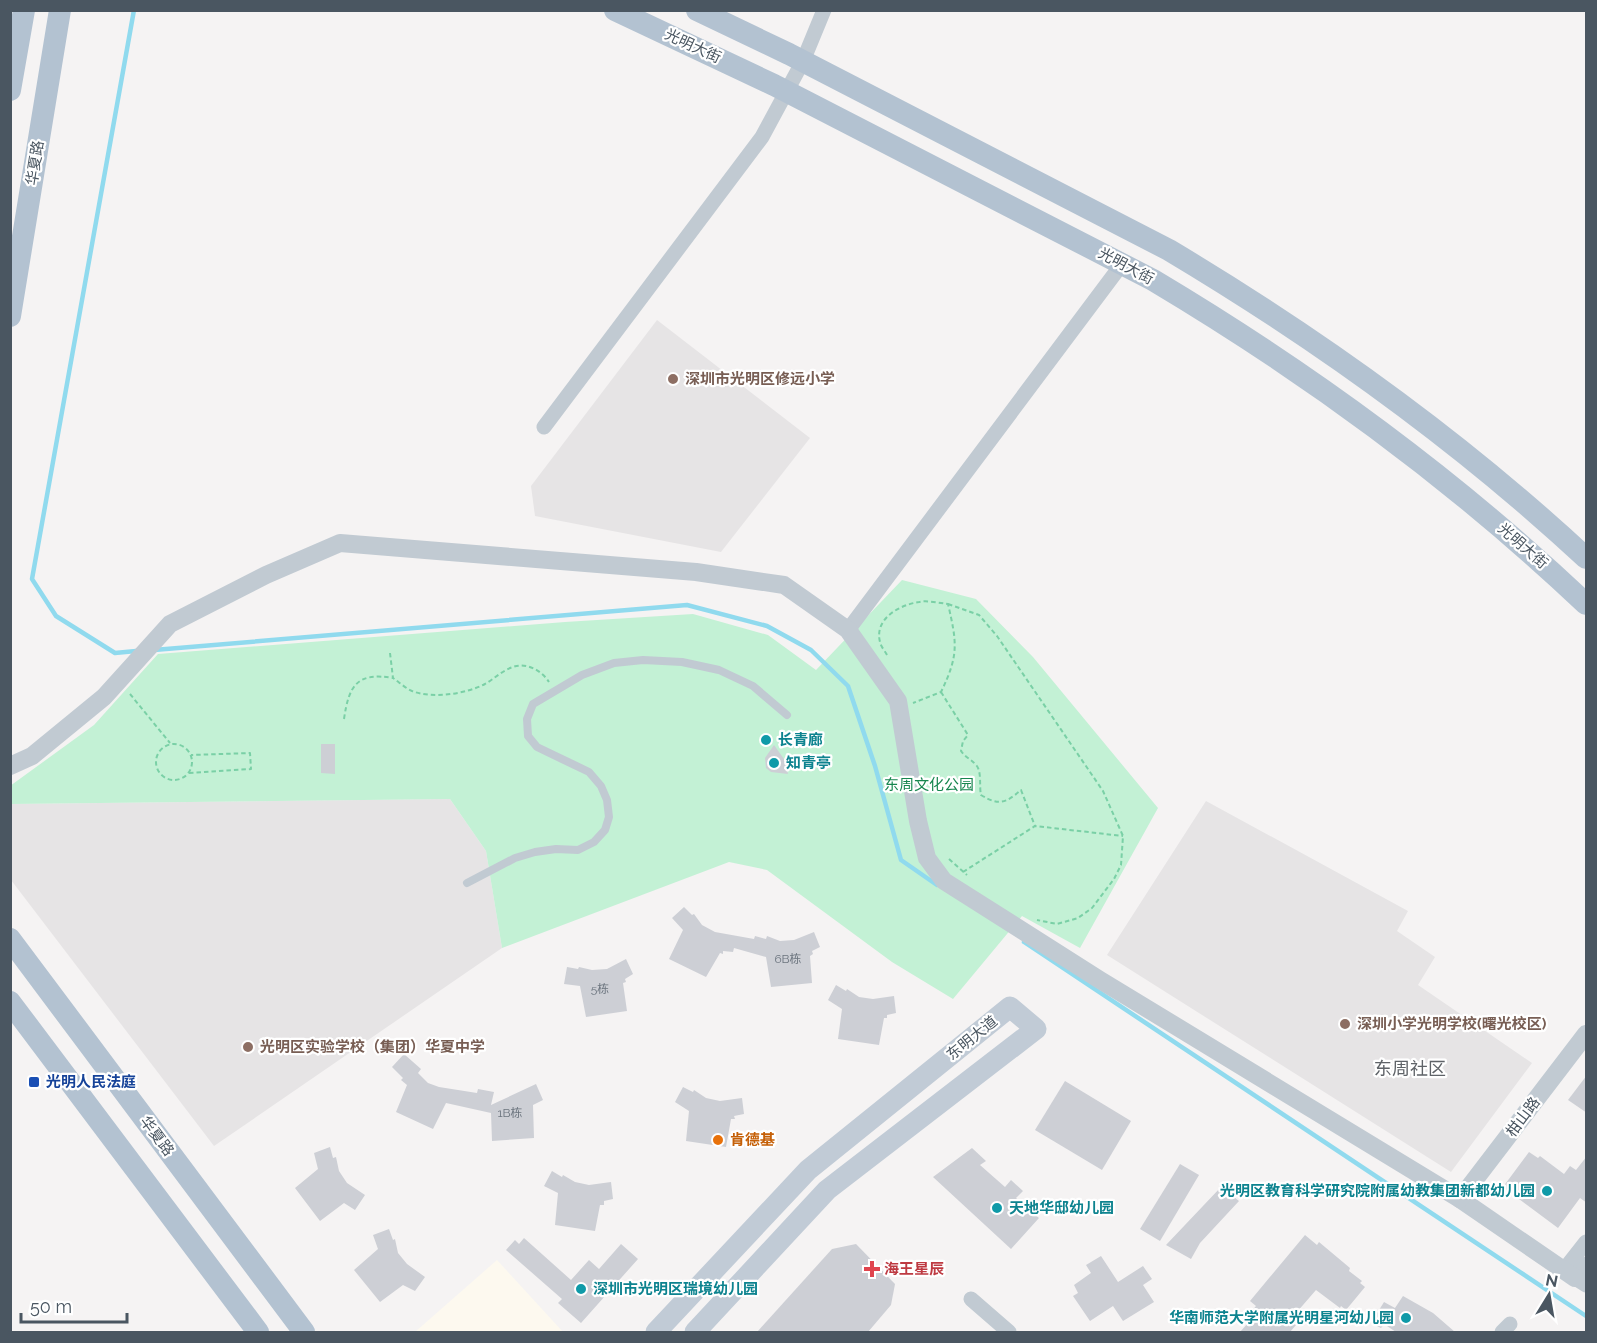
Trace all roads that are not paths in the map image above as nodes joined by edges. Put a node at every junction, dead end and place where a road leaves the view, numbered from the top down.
1 (24, 10) edge
2 (60, 10) edge
3 (615, 10) edge
4 (697, 10) edge
5 (824, 10) edge
6 (803, 61) junction
7 (10, 90) edge
8 (787, 92) junction
9 (1122, 264) junction
10 (10, 316) edge
11 (544, 427) dead end
12 (1587, 558) edge
13 (1587, 604) edge
14 (848, 630) junction
15 (787, 715) dead end
16 (10, 766) edge
17 (467, 883) dead end
18 (10, 939) edge
19 (10, 1002) edge
20 (1587, 1034) edge
21 (1460, 1199) junction
22 (1587, 1242) edge
23 (1578, 1274) edge
24 (972, 1299) dead end
25 (258, 1332) edge
26 (304, 1332) edge
27 (656, 1332) edge
28 (695, 1332) edge
29 (1009, 1332) edge

1 - 7 main road
2 - 10 main road, 华夏路
3 - 8 main road, 光明大街
4 - 6 main road
5 - 6 street
6 - 8 street
6 - 12 main road
8 - 9 main road, 光明大街
8 - 11 street
9 - 13 main road, 光明大街
9 - 14 street
14 - 16 street
14 - 21 street
15 - 17 lane
18 - 26 main road, 华夏路
19 - 25 main road
20 - 21 street, 柑山路
21 - 23 street
22 - 23 street
24 - 29 street
27 - 28 main road, 东明大道

